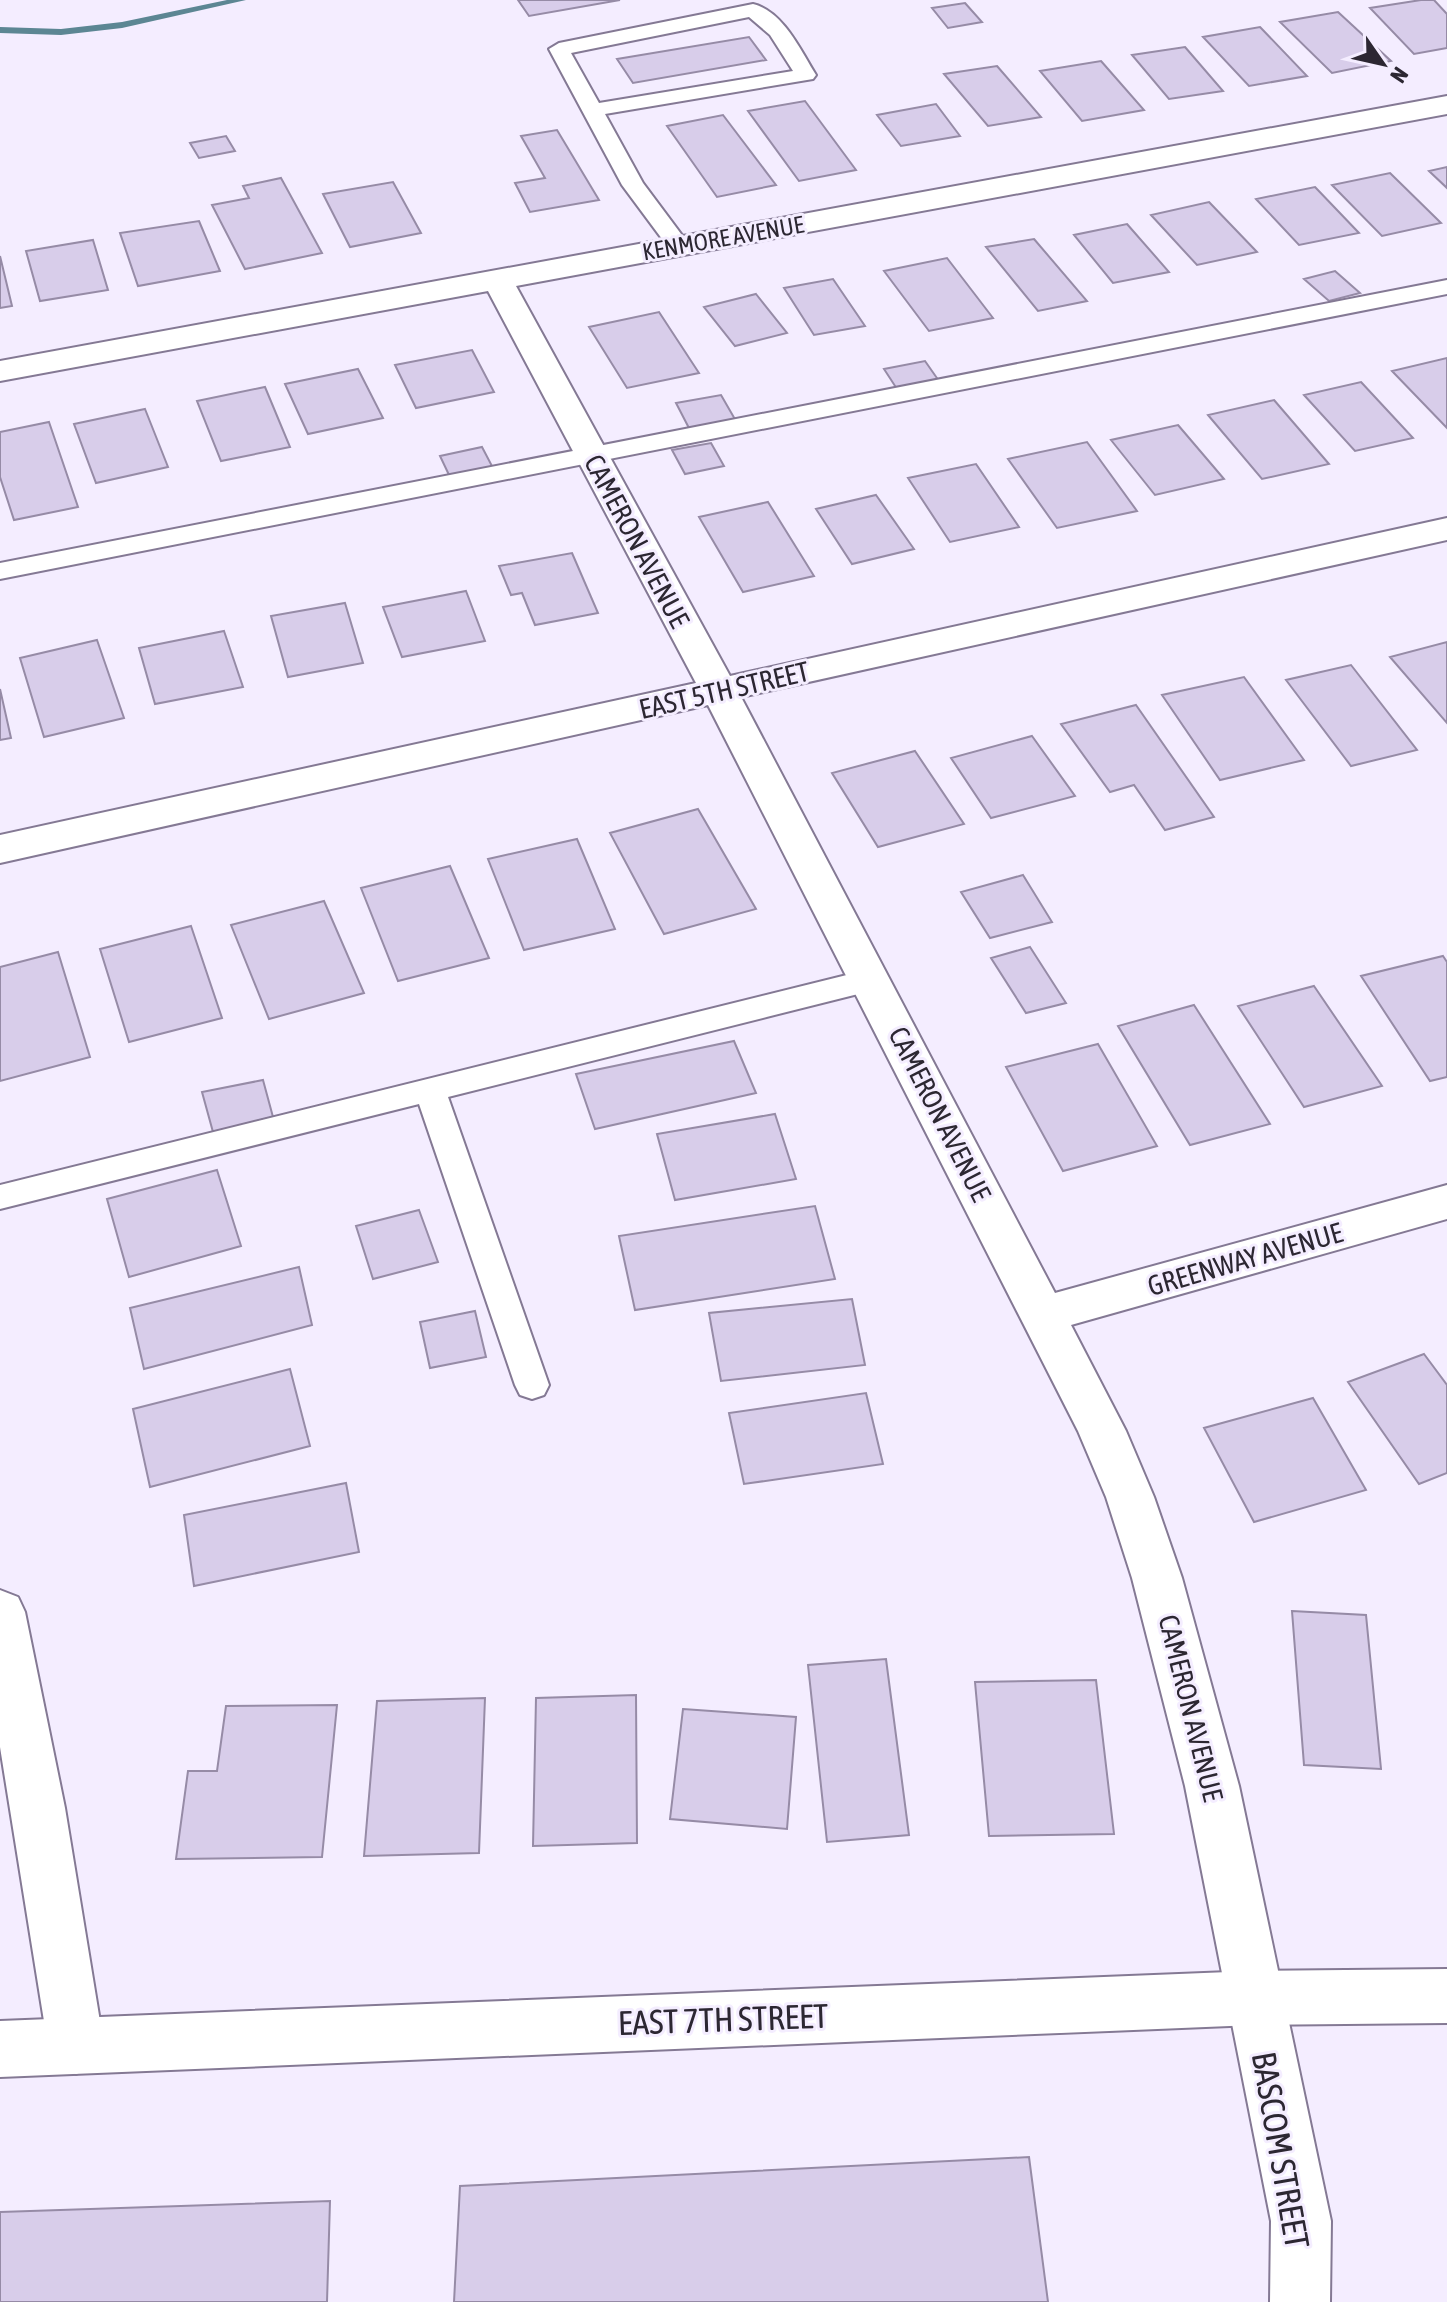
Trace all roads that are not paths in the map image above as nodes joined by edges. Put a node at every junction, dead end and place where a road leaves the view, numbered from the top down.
1 (1447, 105) edge
2 (592, 110) junction
3 (679, 246) junction
4 (497, 279) junction
5 (1447, 287) edge
6 (0, 371) edge
7 (592, 457) junction
8 (1447, 529) edge
9 (0, 571) edge
10 (717, 691) junction
11 (0, 849) edge
12 (871, 980) junction
13 (430, 1090) junction
14 (0, 1197) edge
15 (1447, 1202) edge
16 (1043, 1315) junction
17 (532, 1385) dead end
18 (0, 1612) edge
19 (1447, 1996) edge
20 (1254, 1998) junction
21 (76, 2046) junction
22 (0, 2049) edge
23 (1300, 2302) edge

1 - 3 street, KENMORE AVENUE
2 - 2 lane
2 - 3 lane
3 - 4 street, KENMORE AVENUE
4 - 6 street, KENMORE AVENUE
4 - 7 street, CAMERON AVENUE
5 - 7 lane
7 - 9 lane
7 - 10 street, CAMERON AVENUE
8 - 10 street, EAST 5TH STREET
10 - 11 street, EAST 5TH STREET
10 - 12 street, CAMERON AVENUE
12 - 13 lane
12 - 16 street, CAMERON AVENUE
13 - 14 lane
13 - 17 lane
15 - 16 street, GREENWAY AVENUE
16 - 20 street, CAMERON AVENUE
18 - 21 street
19 - 20 street, EAST 7TH STREET
20 - 21 street, EAST 7TH STREET
20 - 23 street, BASCOM STREET
21 - 22 street, EAST 7TH STREET

